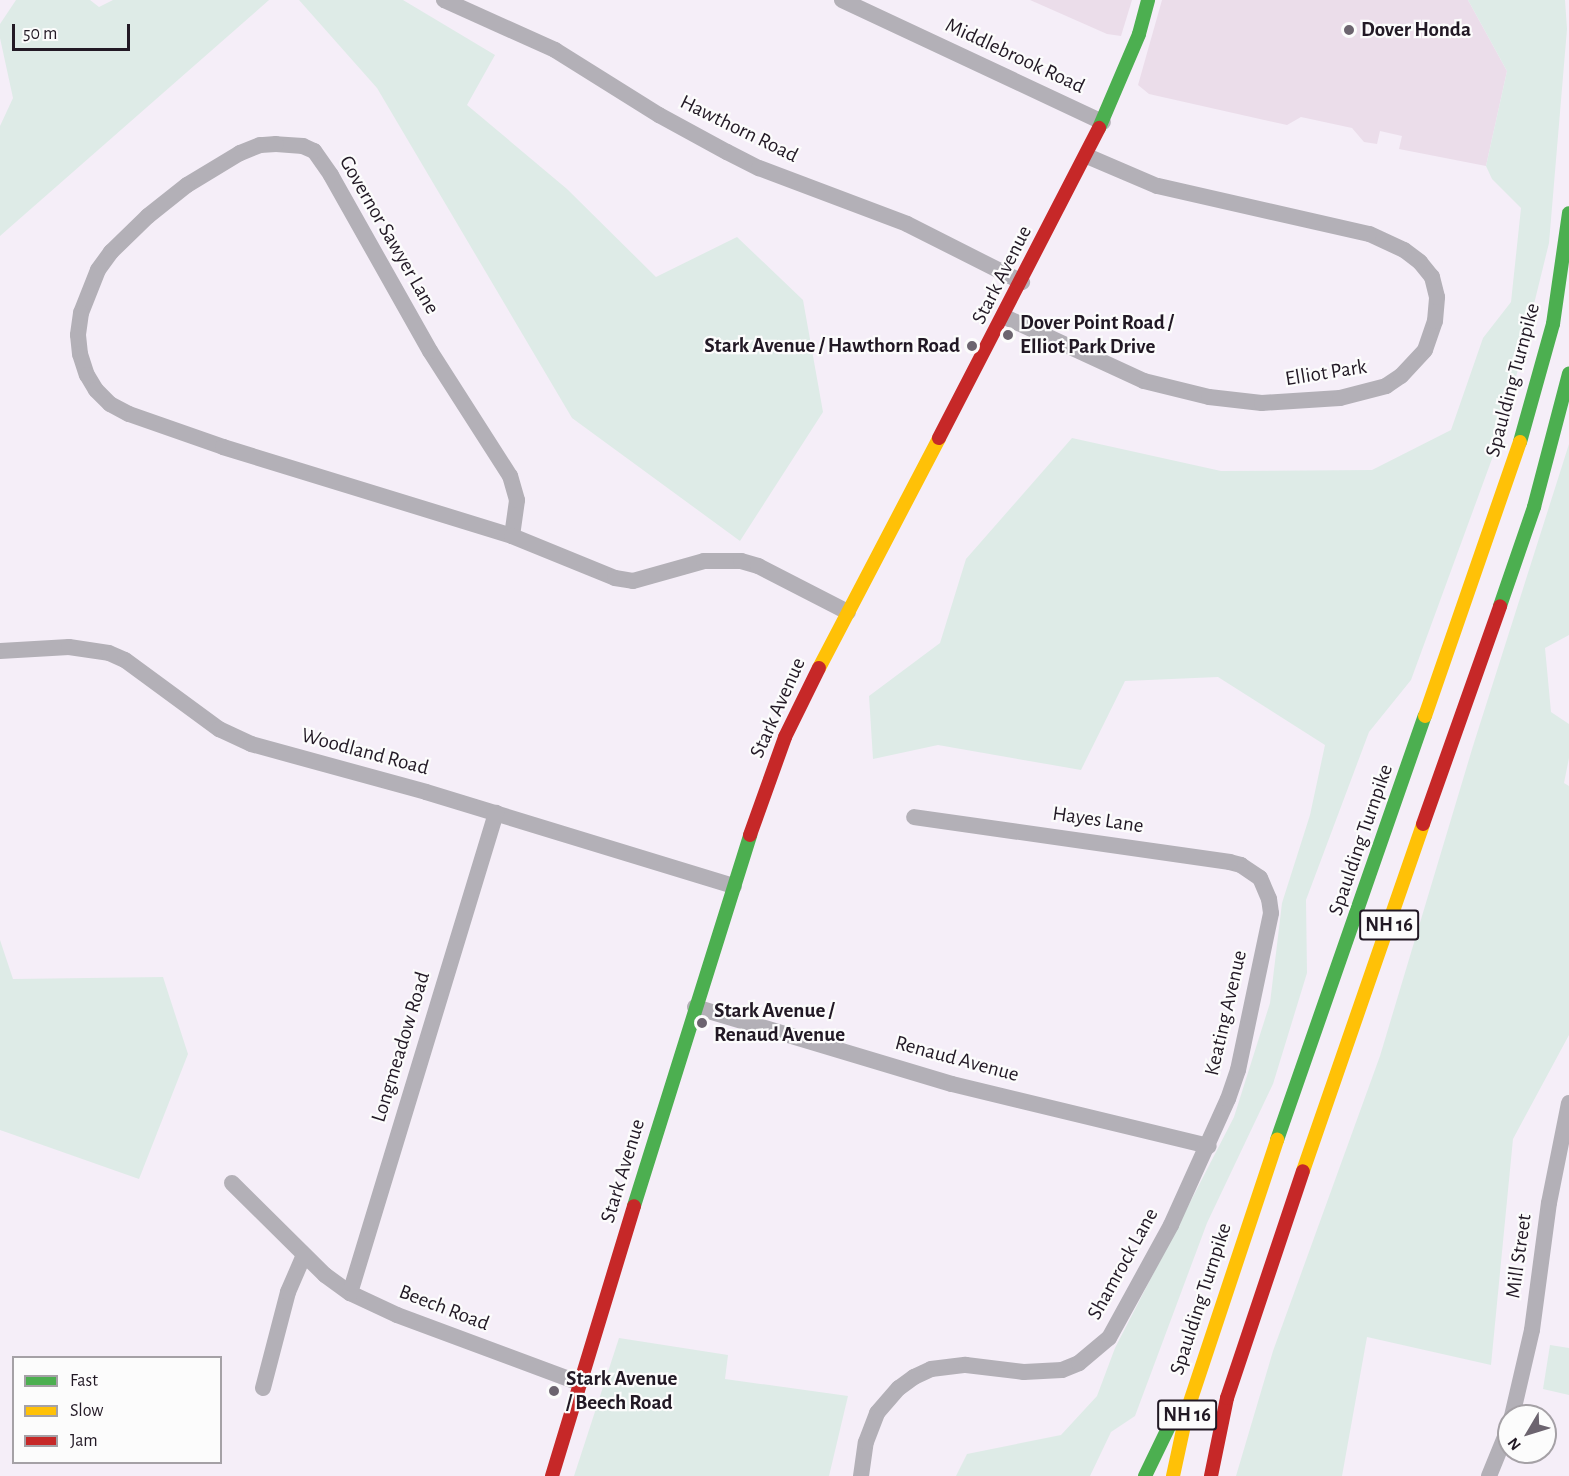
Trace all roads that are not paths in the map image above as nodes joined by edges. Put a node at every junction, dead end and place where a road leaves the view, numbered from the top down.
1 (444, 0) edge
2 (842, 0) edge
3 (1148, 0) edge
4 (1103, 122) junction
5 (1087, 156) junction
6 (1569, 213) edge
7 (1022, 282) junction
8 (1005, 317) junction
9 (1569, 374) edge
10 (512, 536) junction
11 (848, 612) junction
12 (0, 651) edge
13 (496, 813) junction
14 (914, 817) dead end
15 (734, 886) junction
16 (1266, 887) joint
17 (695, 1007) junction
18 (1569, 1102) edge
19 (1209, 1146) junction
20 (232, 1183) dead end
21 (304, 1255) junction
22 (350, 1293) junction
23 (1204, 1356) junction
24 (580, 1383) junction
25 (263, 1388) dead end
26 (1515, 1404) edge
27 (1497, 1456) edge
28 (552, 1476) edge
29 (861, 1476) edge
30 (1145, 1476) edge
31 (1173, 1476) edge
32 (1210, 1476) edge
33 (1489, 1476) edge

1 - 7 street, Hawthorn Road
2 - 4 street, Middlebrook Road
3 - 4 main road, Stark Avenue
4 - 5 main road, Stark Avenue
5 - 7 main road, Stark Avenue
5 - 8 street, Elliot Park
6 - 23 main road, Spaulding Turnpike / NH 16
7 - 8 main road, Stark Avenue
8 - 11 main road, Stark Avenue
9 - 32 main road, NH 16
10 - 10 street, Governor Sawyer Lane
10 - 11 street, Governor Sawyer Lane
11 - 15 main road, Stark Avenue
12 - 13 street, Woodland Road
13 - 15 street, Woodland Road
13 - 22 street, Longmeadow Road
14 - 16 street, Hayes Lane
15 - 17 main road, Stark Avenue
16 - 19 street, Keating Avenue
17 - 19 street, Renaud Avenue
17 - 24 main road, Stark Avenue
18 - 26 street, Mill Street
19 - 29 street, Shamrock Lane
20 - 21 street, Beech Road
21 - 22 street, Beech Road
21 - 25 street
22 - 24 street, Beech Road
23 - 30 main road
23 - 31 main road, Spaulding Turnpike / NH 16
24 - 28 main road, Stark Avenue
27 - 33 street

